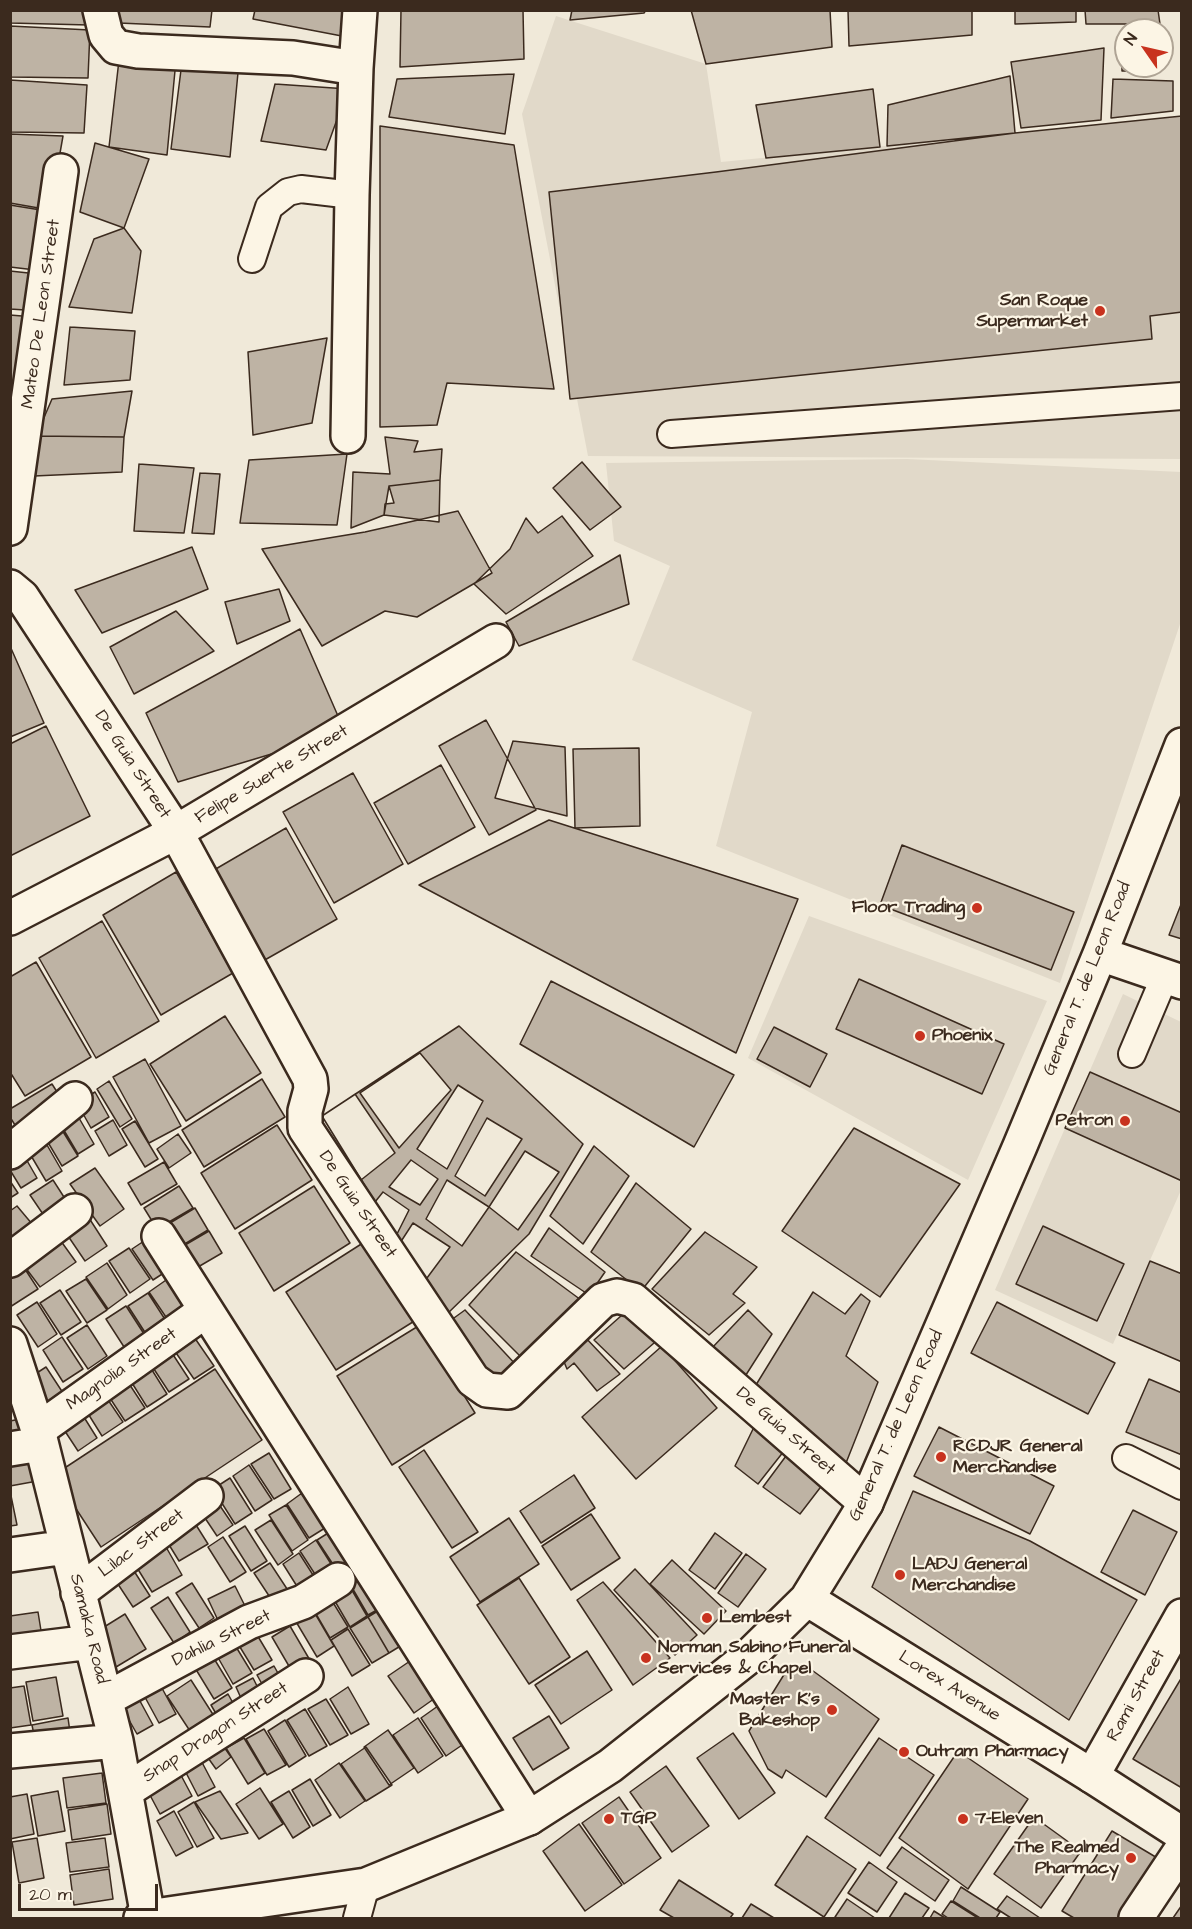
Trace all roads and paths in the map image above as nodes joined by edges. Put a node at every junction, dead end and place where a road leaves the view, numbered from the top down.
1 (100, 10) edge
2 (360, 10) edge
3 (356, 68) junction
4 (61, 171) dead end
5 (352, 195) junction
6 (252, 259) dead end
7 (1182, 396) edge
8 (671, 434) dead end
9 (348, 436) dead end
10 (10, 528) edge
11 (10, 587) edge
12 (496, 641) dead end
13 (1182, 745) edge
14 (176, 832) junction
15 (10, 918) edge
16 (1100, 954) junction
17 (1173, 979) edge
18 (1132, 1054) dead end
19 (75, 1099) dead end
20 (10, 1152) edge
21 (75, 1211) dead end
22 (159, 1236) dead end
23 (10, 1260) edge
24 (205, 1311) junction
25 (12, 1352) edge
26 (30, 1441) edge
27 (1126, 1458) dead end
28 (1182, 1486) edge
29 (206, 1496) dead end
30 (866, 1503) junction
31 (67, 1547) junction
32 (10, 1555) edge
33 (338, 1580) dead end
34 (78, 1593) junction
35 (807, 1599) junction
36 (1182, 1616) edge
37 (91, 1642) junction
38 (10, 1652) edge
39 (306, 1676) dead end
40 (106, 1699) junction
41 (117, 1741) junction
42 (10, 1751) edge
43 (1092, 1776) junction
44 (127, 1790) junction
45 (529, 1818) junction
46 (1182, 1834) edge
47 (1182, 1850) edge
48 (366, 1885) junction
49 (145, 1918) edge
50 (357, 1918) edge
51 (1136, 1918) edge

1 - 3 street
2 - 3 street
3 - 5 street
4 - 10 street, Mateo De Leon Street
5 - 6 lane
5 - 9 street
7 - 8 lane
11 - 14 street, De Guia Street
12 - 14 street, Felipe Suerte Street
13 - 16 street, General T. de Leon Road
14 - 15 street, Felipe Suerte Street
14 - 30 street, De Guia Street
16 - 17 street
16 - 30 street, General T. de Leon Road
17 - 18 lane
19 - 20 street
21 - 23 street
22 - 24 street
24 - 26 street, Magnolia Street
24 - 45 street
25 - 26 street, Samaka Road
26 - 31 street, Samaka Road
27 - 28 lane
29 - 34 street, Lilac Street
30 - 35 street, General T. de Leon Road
31 - 32 street
31 - 34 street, Samaka Road
33 - 40 street, Dahlia Street
34 - 37 street, Samaka Road
35 - 43 street, Lorex Avenue
35 - 45 street, General T. de Leon Road
36 - 43 street, Rami Street
37 - 38 street
37 - 40 street, Samaka Road
39 - 44 street, Snap Dragon Street
40 - 41 street, Samaka Road
41 - 42 street
41 - 44 street, Samaka Road
43 - 46 street, Lorex Avenue
44 - 49 street, Samaka Road
45 - 48 street, General T. de Leon Road
47 - 51 street
48 - 49 street, General T. de Leon Road
48 - 50 lane

